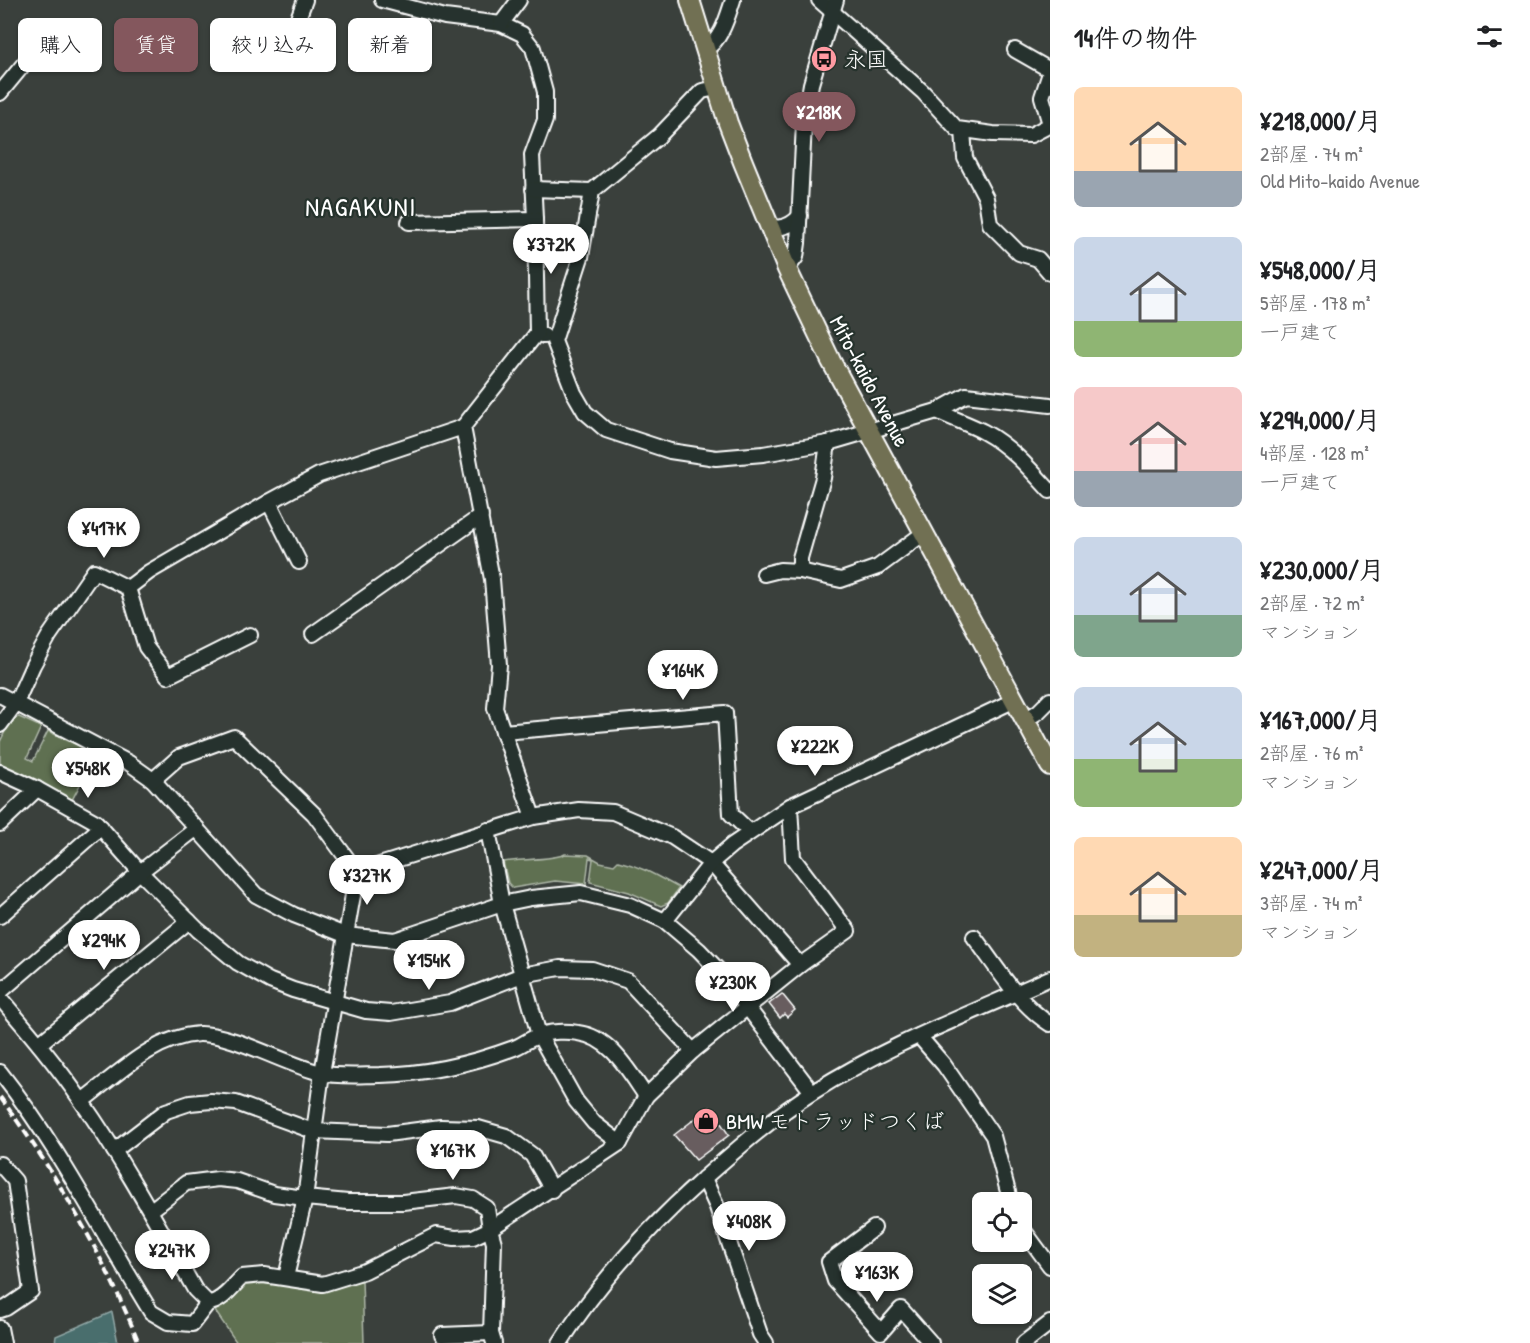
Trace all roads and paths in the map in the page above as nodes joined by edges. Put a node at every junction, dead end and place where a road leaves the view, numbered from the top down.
1 (305, 0) edge
2 (382, 0) edge
3 (519, 0) edge
4 (690, 0) edge
5 (733, 0) edge
6 (819, 0) edge
7 (834, 5) edge
8 (298, 18) edge
9 (501, 24) junction
10 (705, 50) junction
11 (1015, 50) dead end
12 (18, 71) edge
13 (1050, 71) edge
14 (717, 88) junction
15 (0, 93) edge
16 (1050, 124) edge
17 (963, 130) junction
18 (533, 189) junction
19 (592, 191) junction
20 (800, 216) junction
21 (535, 219) junction
22 (409, 222) dead end
23 (770, 226) junction
24 (787, 269) junction
25 (1050, 273) edge
26 (537, 333) junction
27 (554, 341) junction
28 (1050, 405) edge
29 (937, 411) junction
30 (463, 428) junction
31 (870, 432) junction
32 (828, 443) junction
33 (1050, 491) edge
34 (269, 502) junction
35 (481, 516) junction
36 (924, 533) junction
37 (298, 562) dead end
38 (800, 571) junction
39 (764, 574) dead end
40 (128, 588) junction
41 (313, 634) dead end
42 (250, 635) dead end
43 (0, 695) edge
44 (1015, 700) junction
45 (1050, 700) edge
46 (16, 703) junction
47 (1025, 720) junction
48 (0, 725) edge
49 (503, 732) junction
50 (1050, 766) edge
51 (0, 772) edge
52 (153, 780) junction
53 (38, 789) junction
54 (790, 806) junction
55 (533, 817) junction
56 (0, 824) edge
57 (101, 827) junction
58 (196, 828) junction
59 (488, 830) junction
60 (750, 832) junction
61 (711, 863) junction
62 (141, 872) junction
63 (357, 872) junction
64 (502, 904) junction
65 (0, 916) edge
66 (189, 921) junction
67 (665, 921) junction
68 (345, 934) junction
69 (974, 937) dead end
70 (800, 965) junction
71 (522, 975) junction
72 (1050, 978) edge
73 (0, 992) edge
74 (1017, 993) junction
75 (0, 998) edge
76 (334, 1001) junction
77 (747, 1006) junction
78 (1050, 1024) edge
79 (540, 1035) junction
80 (919, 1036) junction
81 (39, 1044) junction
82 (693, 1051) junction
83 (0, 1072) edge
84 (322, 1073) junction
85 (812, 1092) junction
86 (646, 1096) junction
87 (82, 1101) junction
88 (314, 1131) junction
89 (620, 1143) junction
90 (114, 1151) junction
91 (0, 1164) edge
92 (704, 1178) junction
93 (552, 1190) junction
94 (1008, 1192) edge
95 (305, 1198) junction
96 (150, 1211) junction
97 (874, 1228) dead end
98 (490, 1229) junction
99 (1032, 1242) edge
100 (1050, 1266) edge
101 (286, 1277) junction
102 (208, 1303) junction
103 (0, 1310) edge
104 (1050, 1323) edge
105 (0, 1329) edge
106 (442, 1335) dead end
107 (492, 1338) edge
108 (562, 1342) edge
109 (3, 1343) edge
110 (766, 1343) edge
111 (931, 1343) edge
112 (1024, 1343) edge

1 - 8 street
2 - 9 street
3 - 9 street
4 - 10 highway, Mito-kaido Avenue
5 - 10 street
6 - 7 street
7 - 17 street
7 - 20 street
9 - 18 street
10 - 14 highway, Mito-kaido Avenue
11 - 13 street
12 - 15 street
13 - 16 street
14 - 19 street
14 - 23 highway, Mito-kaido Avenue
16 - 17 street
17 - 25 street
18 - 19 street
18 - 21 street
19 - 27 street
20 - 23 street
20 - 24 street
21 - 22 street
21 - 26 street
23 - 24 highway, Mito-kaido Avenue
24 - 31 highway, Mito-kaido Avenue
26 - 27 street
26 - 30 street
27 - 32 street
28 - 29 street
29 - 31 street
29 - 33 street
30 - 34 street
30 - 35 street
31 - 32 street
31 - 36 highway, Mito-kaido Avenue
32 - 38 street
34 - 37 street
34 - 40 street
35 - 41 street
35 - 49 street
36 - 38 street
36 - 44 highway, Mito-kaido Avenue
38 - 39 street
40 - 42 street
40 - 46 street
43 - 46 street
44 - 47 highway, Mito-kaido Avenue
44 - 54 street
45 - 47 street
46 - 48 street
46 - 52 street
47 - 50 highway, Mito-kaido Avenue
49 - 55 street
49 - 60 street
51 - 53 street
52 - 58 street
52 - 63 street
53 - 56 street
53 - 57 street
54 - 60 street
54 - 70 street
55 - 59 street
55 - 61 street
57 - 62 street
57 - 65 street
58 - 62 street
58 - 68 street
59 - 63 street
59 - 64 street
60 - 61 street
61 - 67 street
61 - 70 street
62 - 66 street
62 - 73 street
63 - 68 street
64 - 67 street
64 - 68 street
64 - 71 street
66 - 76 street
66 - 81 street
67 - 77 street
68 - 76 street
69 - 74 street
70 - 77 street
71 - 76 street
71 - 79 street
71 - 82 street
72 - 74 street
74 - 78 street
74 - 80 street
75 - 81 street
76 - 84 street
77 - 82 street
77 - 85 street
79 - 84 street
79 - 86 street
79 - 89 street
80 - 85 street
80 - 94 street
81 - 87 street
82 - 86 street
83 - 102 street
84 - 87 street
84 - 88 street
85 - 92 street
86 - 89 street
87 - 90 street
88 - 90 street
88 - 93 street
88 - 95 street
89 - 93 street
90 - 96 street
91 - 103 street
92 - 108 street
92 - 110 street
93 - 98 street
95 - 96 street
95 - 98 street
95 - 101 street
96 - 102 street
97 - 111 street
98 - 101 street
98 - 107 street
99 - 100 street
101 - 102 street
104 - 112 street
105 - 109 street
106 - 107 street

